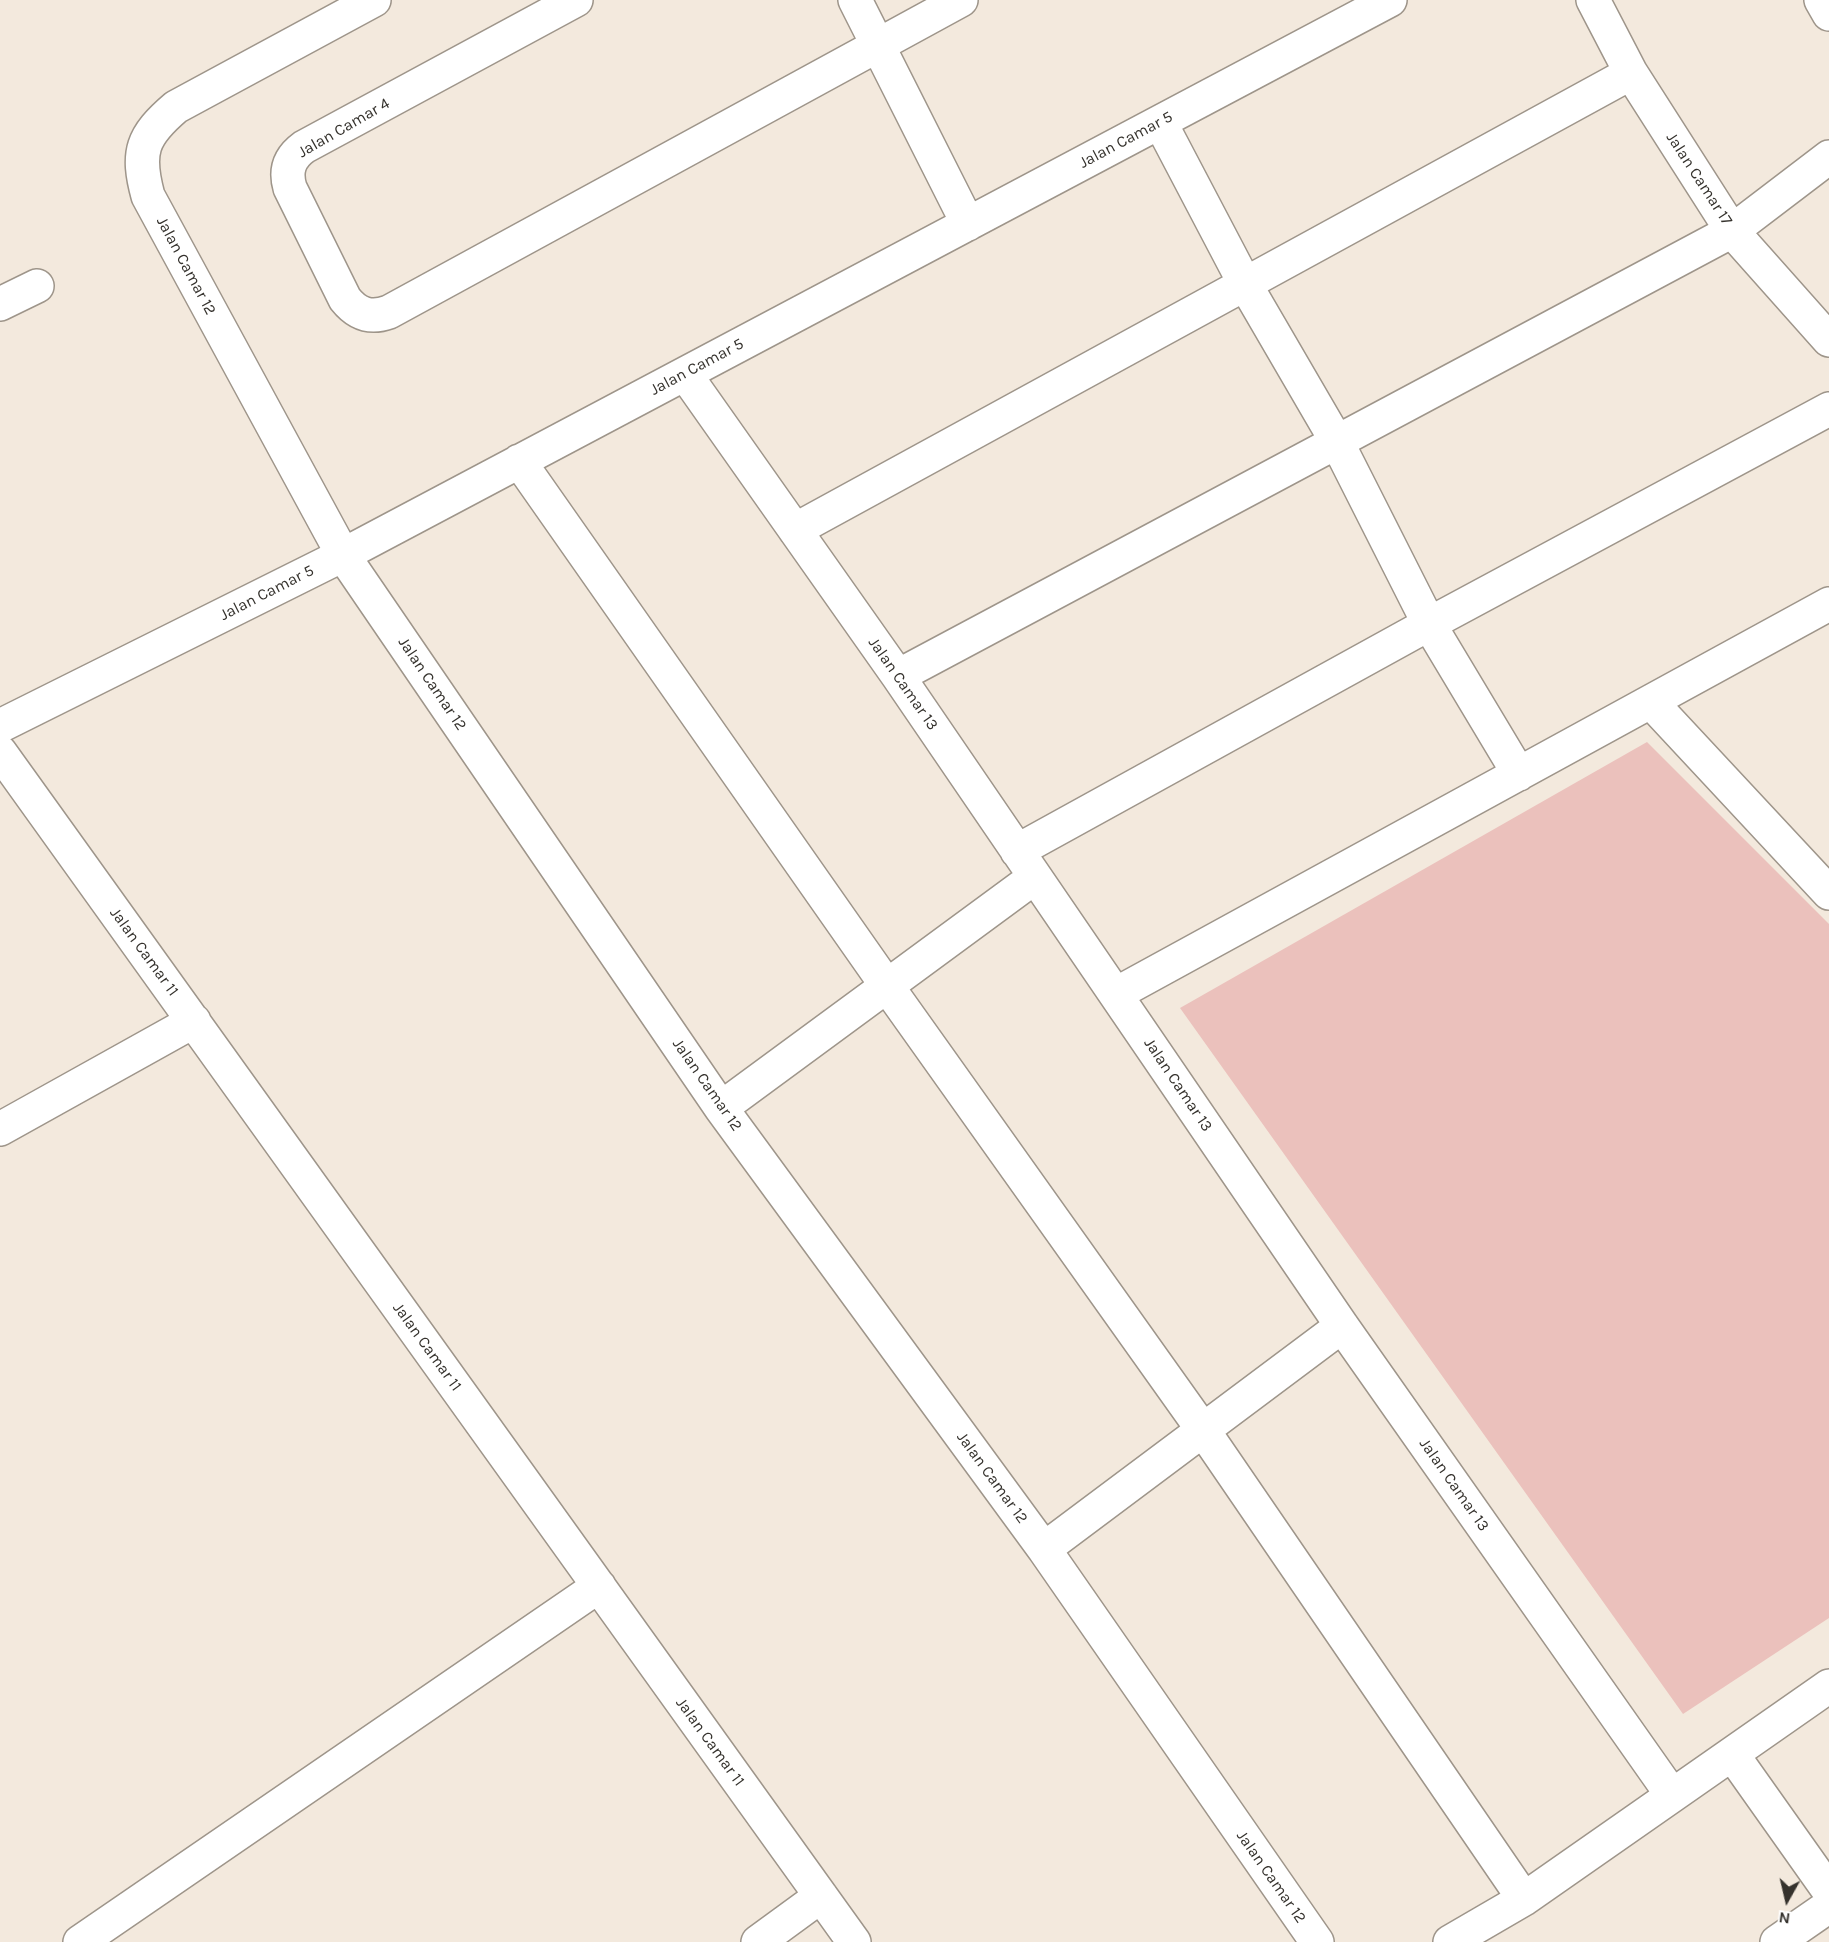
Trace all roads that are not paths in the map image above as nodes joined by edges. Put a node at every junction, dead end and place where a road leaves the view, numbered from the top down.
1 (374, 0) edge
2 (576, 0) edge
3 (855, 0) edge
4 (961, 0) edge
5 (1390, 0) edge
6 (1593, 0) edge
7 (1821, 0) edge
8 (1829, 14) edge
9 (878, 45) junction
10 (1631, 73) junction
11 (1160, 122) junction
12 (1829, 158) edge
13 (968, 224) junction
14 (1732, 231) junction
15 (1245, 284) junction
16 (38, 286) dead end
17 (0, 304) edge
18 (1829, 340) edge
19 (685, 374) junction
20 (1829, 409) edge
21 (1337, 442) junction
22 (519, 462) junction
23 (795, 531) junction
24 (343, 555) junction
25 (1829, 604) edge
26 (1429, 624) junction
27 (898, 676) junction
28 (1651, 702) junction
29 (0, 726) edge
30 (0, 752) edge
31 (1519, 774) junction
32 (1017, 850) junction
33 (1035, 877) junction
34 (1829, 894) edge
35 (887, 986) junction
36 (1116, 994) junction
37 (194, 1021) junction
38 (721, 1108) junction
39 (0, 1129) edge
40 (1342, 1326) junction
41 (1203, 1430) junction
42 (1044, 1549) junction
43 (599, 1586) junction
44 (1829, 1686) edge
45 (1732, 1754) junction
46 (1672, 1795) junction
47 (1829, 1891) edge
48 (821, 1896) junction
49 (1524, 1899) junction
50 (1829, 1906) edge
51 (80, 1942) edge
52 (758, 1942) edge
53 (854, 1942) edge
54 (1317, 1942) edge
55 (1450, 1942) edge
56 (1777, 1942) edge

1 - 24 street, Jalan Camar 12
2 - 9 street, Jalan Camar 4
3 - 9 street
4 - 9 street
5 - 11 street, Jalan Camar 5
6 - 10 street, Jalan Camar 17
7 - 8 street
9 - 13 street
10 - 14 street, Jalan Camar 17
10 - 15 street
11 - 13 street, Jalan Camar 5
11 - 15 street
12 - 14 street
13 - 19 street, Jalan Camar 5
14 - 18 street, Jalan Camar 17
14 - 21 street
15 - 21 street
15 - 23 street
16 - 17 street
19 - 22 street, Jalan Camar 5
19 - 23 street, Jalan Camar 13
20 - 26 street
21 - 26 street
21 - 27 street
22 - 24 street, Jalan Camar 5
22 - 35 street
23 - 27 street, Jalan Camar 13
24 - 29 street, Jalan Camar 5
24 - 38 street, Jalan Camar 12
25 - 28 street
26 - 31 street
26 - 32 street
27 - 32 street, Jalan Camar 13
28 - 31 street
28 - 34 street
30 - 37 street, Jalan Camar 11
31 - 36 street
32 - 33 street, Jalan Camar 13
33 - 35 street
33 - 36 street, Jalan Camar 13
35 - 38 street
35 - 41 street
36 - 40 street, Jalan Camar 13
37 - 39 street
37 - 43 street, Jalan Camar 11
38 - 42 street, Jalan Camar 12
40 - 41 street
40 - 46 street, Jalan Camar 13
41 - 42 street
41 - 49 street
42 - 54 street, Jalan Camar 12
43 - 48 street, Jalan Camar 11
43 - 51 street
44 - 45 street
45 - 46 street
45 - 47 street
46 - 49 street
48 - 52 street
48 - 53 street, Jalan Camar 11
49 - 55 street
50 - 56 street

